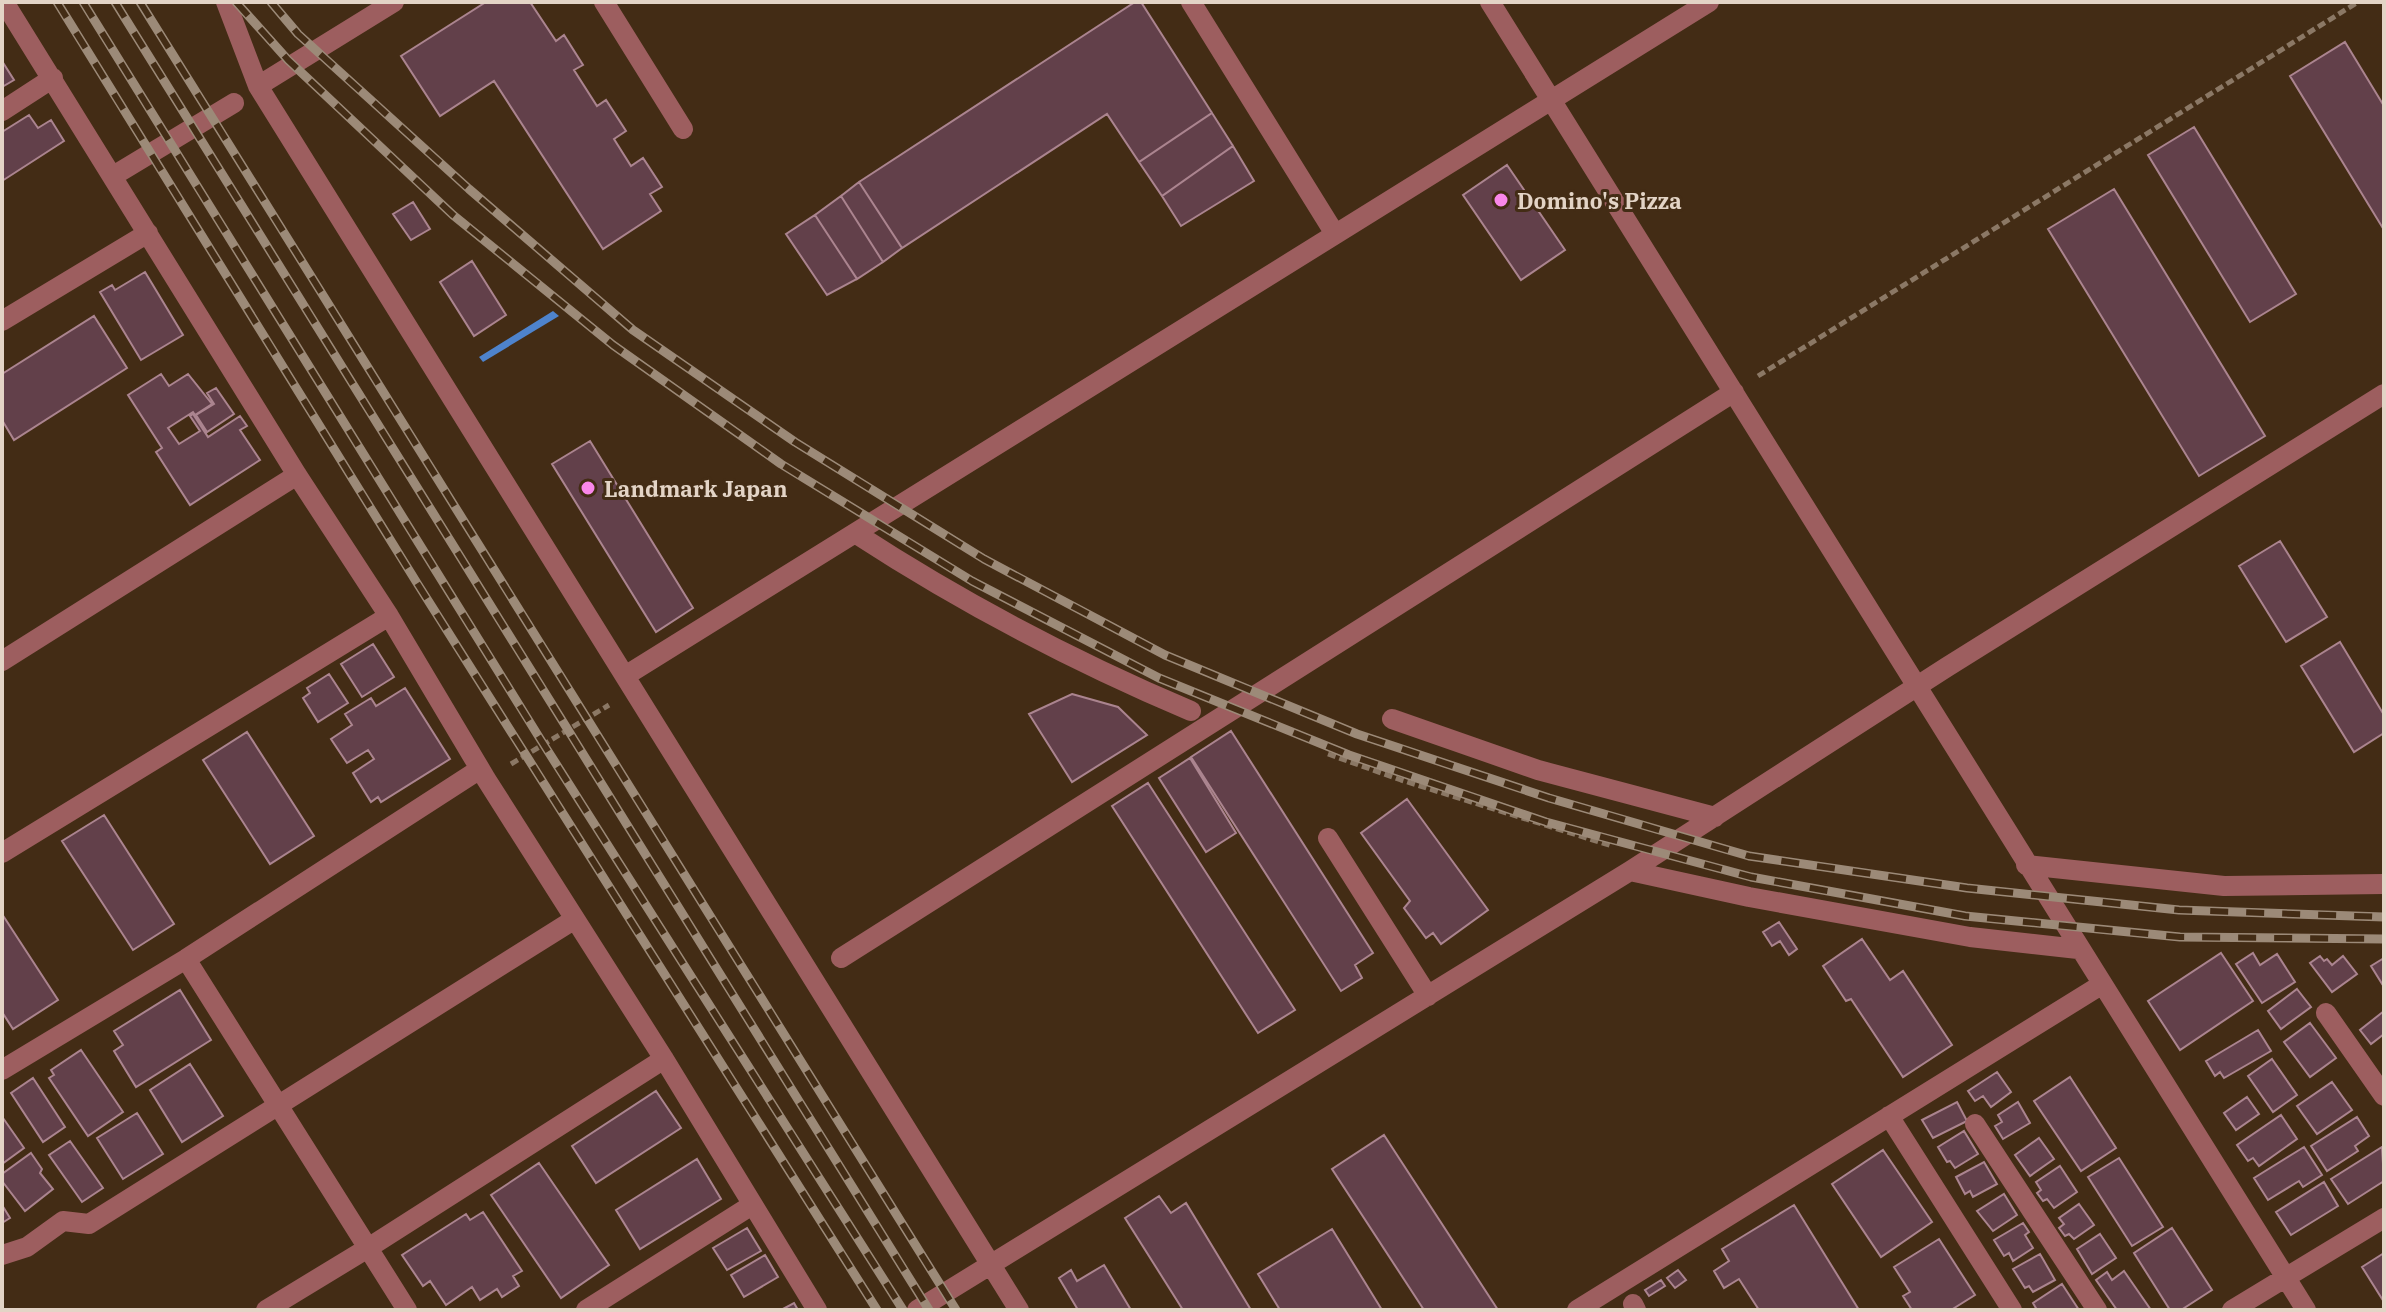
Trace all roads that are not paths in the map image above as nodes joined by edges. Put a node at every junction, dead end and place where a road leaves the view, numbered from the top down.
1 (4, 2) edge
2 (226, 2) edge
3 (394, 2) edge
4 (604, 2) edge
5 (1191, 2) edge
6 (1490, 2) edge
7 (1709, 2) edge
8 (53, 78) junction
9 (258, 86) junction
10 (1552, 100) junction
11 (234, 103) dead end
12 (2, 111) edge
13 (683, 129) dead end
14 (113, 176) junction
15 (148, 233) junction
16 (1335, 234) junction
17 (2, 321) edge
18 (1734, 392) junction
19 (2384, 394) edge
20 (297, 475) junction
21 (855, 533) junction
22 (389, 616) junction
23 (2, 661) edge
24 (629, 683) junction
25 (1916, 687) junction
26 (1191, 711) dead end
27 (1392, 719) dead end
28 (483, 774) junction
29 (1715, 817) junction
30 (1328, 838) dead end
31 (2, 853) edge
32 (2026, 865) junction
33 (1630, 871) junction
34 (2384, 884) edge
35 (575, 919) junction
36 (2078, 949) junction
37 (841, 958) dead end
38 (186, 959) junction
39 (2101, 985) junction
40 (1428, 996) junction
41 (2326, 1013) dead end
42 (664, 1059) junction
43 (2, 1070) edge
44 (2384, 1096) edge
45 (279, 1104) junction
46 (1889, 1116) junction
47 (1975, 1124) dead end
48 (752, 1205) junction
49 (2384, 1218) edge
50 (368, 1248) junction
51 (2, 1255) edge
52 (990, 1264) junction
53 (2284, 1277) junction
54 (266, 1310) edge
55 (407, 1310) edge
56 (586, 1310) edge
57 (817, 1310) edge
58 (917, 1310) edge
59 (1019, 1310) edge
60 (1577, 1310) edge
61 (2012, 1310) edge
62 (2097, 1310) edge
63 (2232, 1310) edge
64 (2306, 1310) edge

1 - 8 street
2 - 9 street
3 - 9 street
4 - 13 street
5 - 16 street
6 - 10 street
7 - 10 street
8 - 12 street
8 - 14 street
9 - 24 street
10 - 16 street
10 - 18 street
11 - 14 street
14 - 15 street
15 - 17 street
15 - 20 street
16 - 21 street
18 - 25 street
18 - 37 street
19 - 25 street
20 - 22 street
20 - 23 street
21 - 24 street
21 - 26 street
22 - 28 street
22 - 31 street
24 - 52 street
25 - 29 street
25 - 32 street
27 - 29 street
28 - 35 street
28 - 38 street
29 - 33 street
30 - 40 street
32 - 34 street
32 - 36 street
33 - 36 street
33 - 40 street
35 - 42 street
35 - 45 street
36 - 39 street
38 - 43 street
38 - 45 street
39 - 46 street
39 - 53 street
40 - 52 street
41 - 44 street
42 - 48 street
42 - 50 street
45 - 50 street
45 - 51 street
46 - 60 street
46 - 61 street
47 - 62 street
48 - 56 street
48 - 57 street
49 - 53 street
50 - 54 street
50 - 55 street
52 - 58 street
52 - 59 street
53 - 63 street
53 - 64 street

